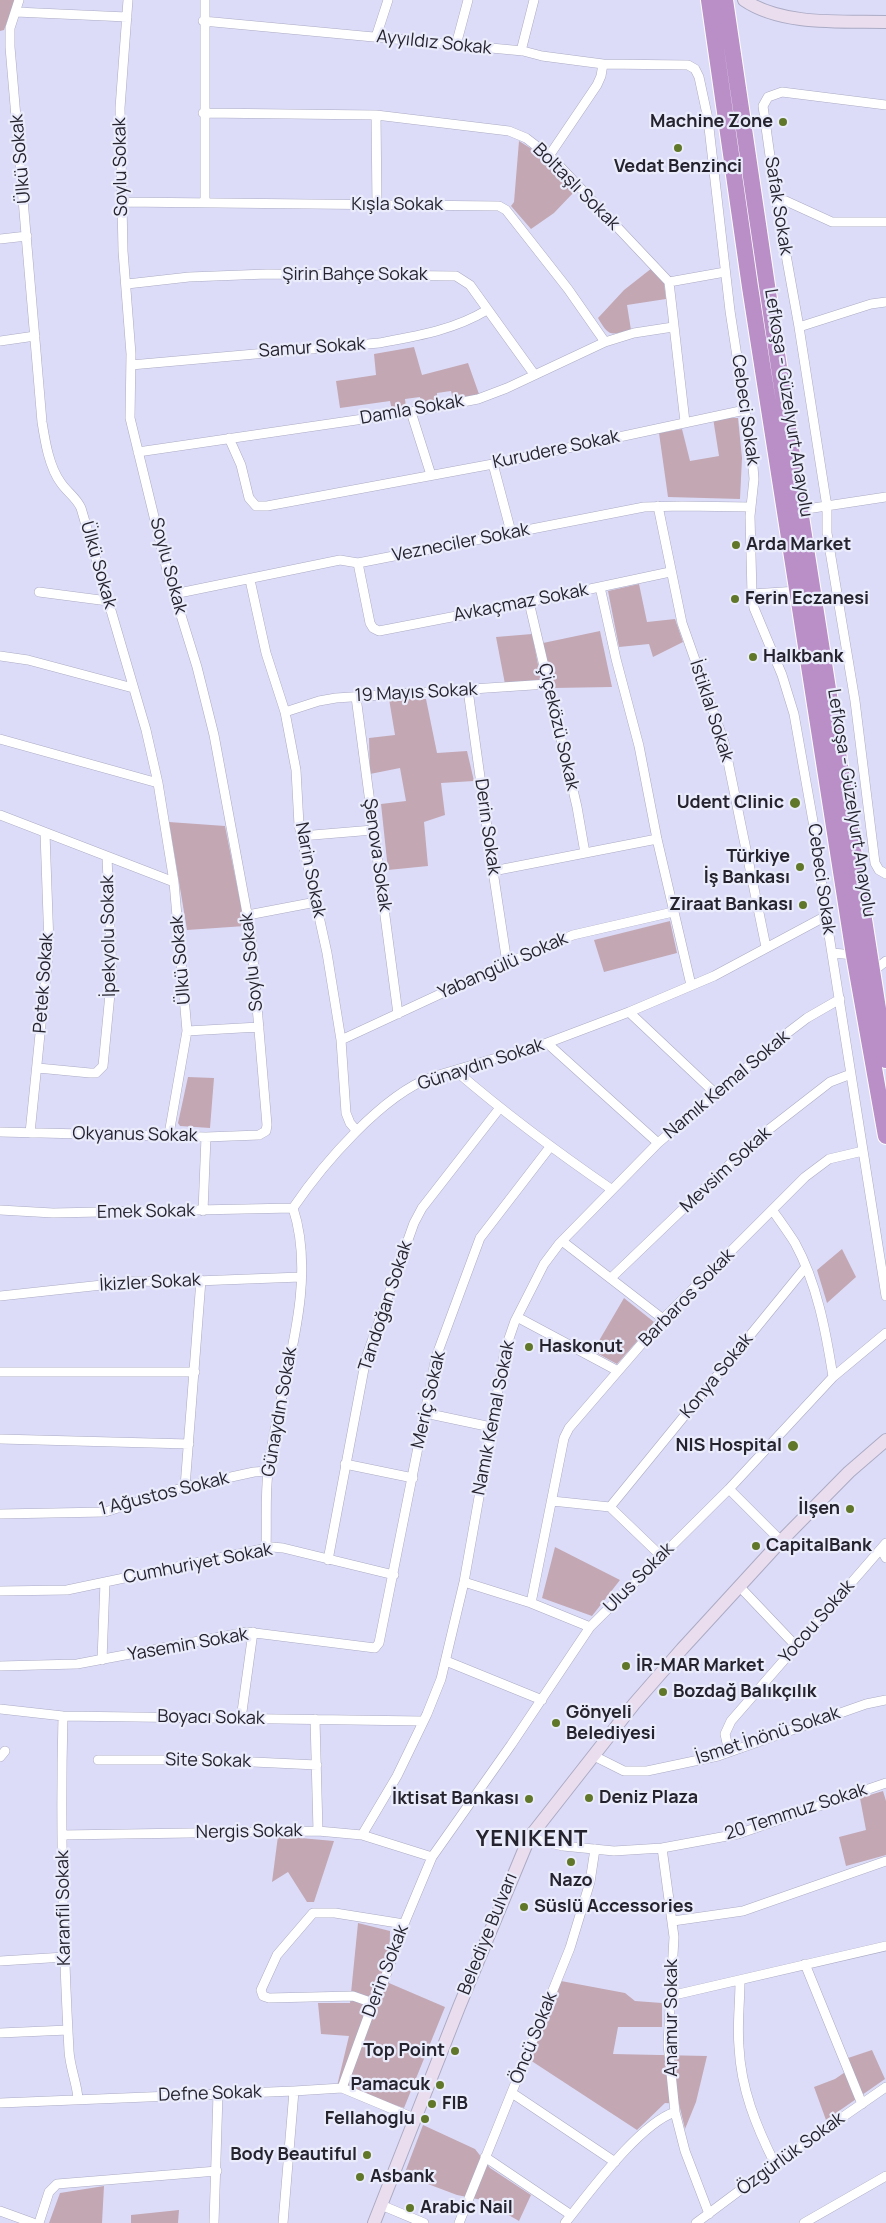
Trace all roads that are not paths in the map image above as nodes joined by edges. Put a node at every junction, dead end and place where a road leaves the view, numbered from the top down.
1 (19, 0) edge
2 (128, 0) edge
3 (204, 0) edge
4 (388, 0) edge
5 (468, 0) edge
6 (534, 0) edge
7 (709, 0) edge
8 (725, 0) edge
9 (744, 0) edge
10 (16, 12) junction
11 (127, 17) junction
12 (203, 21) junction
13 (886, 22) edge
14 (376, 36) junction
15 (456, 45) junction
16 (521, 51) junction
17 (603, 64) junction
18 (665, 65) joint
19 (886, 105) edge
20 (203, 113) junction
21 (376, 115) junction
22 (549, 156) junction
23 (776, 199) junction
24 (122, 202) junction
25 (205, 203) junction
26 (377, 205) junction
27 (886, 222) edge
28 (27, 236) junction
29 (0, 239) edge
30 (726, 272) junction
31 (669, 282) junction
32 (127, 284) junction
33 (886, 302) edge
34 (487, 310) junction
35 (673, 327) junction
36 (799, 327) junction
37 (35, 336) junction
38 (0, 341) edge
39 (605, 342) junction
40 (131, 365) junction
41 (534, 374) junction
42 (745, 410) junction
43 (412, 412) junction
44 (685, 422) junction
45 (229, 438) junction
46 (138, 452) junction
47 (494, 464) junction
48 (431, 475) junction
49 (886, 497) edge
50 (658, 506) junction
51 (750, 507) junction
52 (827, 507) junction
53 (800, 510) junction
54 (511, 532) junction
55 (358, 564) junction
56 (670, 572) junction
57 (250, 580) junction
58 (600, 588) junction
59 (798, 591) junction
60 (38, 592) dead end
61 (174, 594) junction
62 (752, 594) junction
63 (108, 600) junction
64 (529, 602) junction
65 (0, 656) edge
66 (548, 684) junction
67 (133, 688) junction
68 (468, 690) junction
69 (356, 697) junction
70 (285, 712) junction
71 (0, 739) edge
72 (158, 783) junction
73 (0, 815) edge
74 (374, 830) junction
75 (44, 833) junction
76 (301, 836) junction
77 (657, 838) junction
78 (584, 853) junction
79 (108, 857) junction
80 (493, 871) junction
81 (886, 874) edge
82 (174, 882) junction
83 (316, 902) junction
84 (673, 912) junction
85 (248, 915) junction
86 (826, 916) junction
87 (766, 947) junction
88 (832, 953) junction
89 (854, 955) junction
90 (886, 961) edge
91 (508, 963) junction
92 (872, 972) junction
93 (691, 985) junction
94 (840, 999) junction
95 (629, 1012) junction
96 (398, 1014) junction
97 (259, 1027) junction
98 (187, 1030) junction
99 (340, 1040) junction
100 (547, 1043) junction
101 (886, 1060) edge
102 (38, 1068) junction
103 (456, 1071) junction
104 (851, 1074) junction
105 (715, 1094) junction
106 (499, 1108) junction
107 (267, 1128) joint
108 (356, 1130) junction
109 (0, 1132) edge
110 (30, 1133) junction
111 (169, 1134) junction
112 (886, 1136) edge
113 (206, 1137) junction
114 (658, 1143) junction
115 (550, 1148) junction
116 (863, 1151) junction
117 (611, 1189) junction
118 (293, 1208) junction
119 (0, 1210) edge
120 (203, 1211) junction
121 (773, 1211) junction
122 (562, 1241) junction
123 (805, 1268) junction
124 (301, 1277) junction
125 (611, 1278) junction
126 (201, 1280) junction
127 (0, 1296) edge
128 (886, 1296) edge
129 (517, 1317) junction
130 (663, 1319) junction
131 (886, 1333) edge
132 (618, 1371) junction
133 (0, 1372) edge
134 (195, 1372) junction
135 (833, 1377) junction
136 (425, 1413) junction
137 (491, 1427) junction
138 (0, 1439) edge
139 (886, 1440) edge
140 (189, 1444) junction
141 (345, 1464) junction
142 (268, 1471) junction
143 (413, 1478) junction
144 (185, 1486) junction
145 (729, 1488) junction
146 (552, 1501) junction
147 (610, 1507) junction
148 (0, 1514) edge
149 (781, 1541) junction
150 (883, 1546) edge
151 (266, 1548) junction
152 (661, 1556) junction
153 (886, 1558) edge
154 (328, 1560) junction
155 (394, 1575) junction
156 (105, 1582) junction
157 (464, 1582) junction
158 (739, 1586) junction
159 (0, 1591) edge
160 (531, 1603) junction
161 (590, 1627) junction
162 (253, 1632) junction
163 (796, 1646) junction
164 (375, 1648) joint
165 (102, 1660) junction
166 (446, 1661) junction
167 (0, 1666) edge
168 (542, 1700) junction
169 (886, 1700) edge
170 (0, 1708) edge
171 (63, 1716) junction
172 (242, 1719) junction
173 (315, 1719) junction
174 (422, 1722) junction
175 (729, 1752) junction
176 (594, 1756) junction
177 (98, 1760) dead end
178 (317, 1764) junction
179 (886, 1783) edge
180 (318, 1831) junction
181 (62, 1835) junction
182 (362, 1835) junction
183 (529, 1838) junction
184 (662, 1848) junction
185 (595, 1849) junction
186 (432, 1856) junction
187 (886, 1861) edge
188 (673, 1920) junction
189 (404, 1924) junction
190 (886, 1946) edge
191 (65, 1957) junction
192 (0, 1961) edge
193 (805, 1964) junction
194 (740, 1981) junction
195 (670, 1996) junction
196 (373, 2003) junction
197 (68, 2030) junction
198 (0, 2033) edge
199 (886, 2087) edge
200 (342, 2088) junction
201 (294, 2091) junction
202 (512, 2093) junction
203 (218, 2094) junction
204 (78, 2099) junction
205 (0, 2104) edge
206 (862, 2104) junction
207 (675, 2112) junction
208 (414, 2118) junction
209 (485, 2157) junction
210 (614, 2162) junction
211 (775, 2164) junction
212 (217, 2171) junction
213 (886, 2176) edge
214 (381, 2205) junction
215 (0, 2211) edge
216 (709, 2214) junction
217 (571, 2215) junction
218 (34, 2223) edge
219 (39, 2223) edge
220 (214, 2223) edge
221 (283, 2223) edge
222 (374, 2223) edge
223 (424, 2223) edge
224 (458, 2223) edge
225 (565, 2223) edge
226 (696, 2223) edge
227 (804, 2223) edge

1 - 10 street, Ülkü Sokak
2 - 11 street, Soylu Sokak
3 - 12 street
4 - 14 street
5 - 15 street
6 - 16 street
7 - 59 highway, Lefkoşa - Güzelyurt Anayolu
8 - 53 highway, Lefkoşa - Güzelyurt Anayolu
9 - 13 main road
10 - 11 street
10 - 28 street, Ülkü Sokak
11 - 24 street, Soylu Sokak
12 - 14 street, Ayyıldız Sokak
12 - 20 street
14 - 15 street, Ayyıldız Sokak
15 - 16 street, Ayyıldız Sokak
16 - 17 street, Ayyıldız Sokak
17 - 18 street, Ayyıldız Sokak
17 - 22 street
18 - 30 street, Cebeci Sokak
19 - 23 street, Safak Sokak
20 - 21 street, Boltaşlı Sokak
20 - 25 street
21 - 22 street, Boltaşlı Sokak
21 - 26 street
22 - 31 street, Boltaşlı Sokak
23 - 27 street
23 - 36 street, Safak Sokak
24 - 25 street, Kışla Sokak
24 - 32 street, Soylu Sokak
25 - 26 street, Kışla Sokak
26 - 39 street, Kışla Sokak
28 - 29 street
28 - 37 street, Ülkü Sokak
30 - 31 street
30 - 42 street, Cebeci Sokak
31 - 35 street
32 - 34 street, Şirin Bahçe Sokak
32 - 40 street, Soylu Sokak
33 - 36 street
34 - 40 street, Samur Sokak
34 - 41 street, Şirin Bahçe Sokak
35 - 39 street, Damla Sokak
35 - 44 street
36 - 52 street, Safak Sokak
37 - 38 street
37 - 63 street, Ülkü Sokak
39 - 41 street, Damla Sokak
40 - 46 street, Soylu Sokak
41 - 43 street, Damla Sokak
42 - 44 street, Kurudere Sokak
42 - 51 street, Cebeci Sokak
43 - 45 street, Damla Sokak
43 - 48 street
44 - 47 street, Kurudere Sokak
45 - 46 street, Damla Sokak
45 - 48 street, Kurudere Sokak
46 - 61 street, Soylu Sokak
47 - 48 street, Kurudere Sokak
47 - 54 street
49 - 52 street
50 - 51 street, Vezneciler Sokak
50 - 54 street, Vezneciler Sokak
50 - 56 street, İstiklal Sokak
51 - 62 street, Cebeci Sokak
52 - 53 street
52 - 81 street, Safak Sokak
53 - 92 highway, Lefkoşa - Güzelyurt Anayolu
54 - 55 street, Vezneciler Sokak
55 - 57 street, Vezneciler Sokak
55 - 64 street, Avkaçmaz Sokak
56 - 58 street, Avkaçmaz Sokak
56 - 87 street, İstiklal Sokak
57 - 61 street, Vezneciler Sokak
57 - 70 street, Narin Sokak
58 - 64 street, Avkaçmaz Sokak
58 - 77 street
59 - 62 street
59 - 89 highway, Lefkoşa - Güzelyurt Anayolu
60 - 63 street
61 - 85 street, Soylu Sokak
62 - 86 street, Cebeci Sokak
63 - 67 street, Ülkü Sokak
64 - 66 street, Çiçeközü Sokak
65 - 67 street
66 - 68 street, 19 Mayıs Sokak
66 - 78 street, Çiçeközü Sokak
67 - 72 street, Ülkü Sokak
68 - 69 street, 19 Mayıs Sokak
68 - 80 street, Derin Sokak
69 - 70 street, 19 Mayıs Sokak
69 - 74 street, Şenova Sokak
70 - 76 street, Narin Sokak
71 - 72 street
72 - 82 street, Ülkü Sokak
73 - 75 street
74 - 76 street
74 - 96 street, Şenova Sokak
75 - 79 street
75 - 102 street, Petek Sokak
76 - 83 street, Narin Sokak
77 - 78 street
77 - 84 street
78 - 80 street
79 - 82 street
79 - 102 street, İpekyolu Sokak
80 - 91 street, Derin Sokak
82 - 98 street, Ülkü Sokak
83 - 85 street
83 - 99 street, Narin Sokak
84 - 91 street, Yabangülü Sokak
84 - 93 street
85 - 97 street, Soylu Sokak
86 - 87 street, Günaydın Sokak
86 - 88 street, Cebeci Sokak
87 - 93 street, Günaydın Sokak
88 - 89 street
88 - 94 street, Cebeci Sokak
89 - 112 highway, Lefkoşa - Güzelyurt Anayolu
90 - 92 street
91 - 96 street, Yabangülü Sokak
92 - 101 highway, Lefkoşa - Güzelyurt Anayolu
93 - 95 street, Günaydın Sokak
94 - 104 street, Cebeci Sokak
94 - 105 street, Namık Kemal Sokak
95 - 100 street, Günaydın Sokak
95 - 105 street
96 - 99 street, Yabangülü Sokak
97 - 98 street
97 - 107 street, Soylu Sokak
98 - 111 street, Ülkü Sokak
99 - 108 street, Narin Sokak
100 - 103 street, Günaydın Sokak
100 - 114 street
102 - 110 street, Petek Sokak
103 - 106 street
103 - 108 street, Günaydın Sokak
104 - 116 street, Cebeci Sokak
104 - 125 street, Mevsim Sokak
105 - 114 street, Namık Kemal Sokak
106 - 115 street
106 - 141 street, Tandoğan Sokak
107 - 113 street, Okyanus Sokak
108 - 118 street, Günaydın Sokak
109 - 110 street, Okyanus Sokak
110 - 111 street, Okyanus Sokak
111 - 113 street, Okyanus Sokak
113 - 120 street
114 - 117 street, Namık Kemal Sokak
115 - 117 street
115 - 136 street, Meriç Sokak
116 - 121 street, Barbaros Sokak
116 - 128 street, Cebeci Sokak
117 - 122 street, Namık Kemal Sokak
118 - 120 street, Emek Sokak
118 - 124 street, Günaydın Sokak
119 - 120 street, Emek Sokak
121 - 123 street
121 - 130 street, Barbaros Sokak
122 - 125 street
122 - 129 street, Namık Kemal Sokak
123 - 135 street
123 - 147 street, Konya Sokak
124 - 126 street, İkizler Sokak
124 - 142 street, Günaydın Sokak
125 - 130 street
126 - 127 street, İkizler Sokak
126 - 134 street
129 - 132 street
129 - 137 street, Namık Kemal Sokak
130 - 132 street, Barbaros Sokak
131 - 135 street, Ulus Sokak
132 - 146 street, Barbaros Sokak
133 - 134 street
134 - 140 street
135 - 145 street, Ulus Sokak
136 - 137 street
136 - 143 street, Meriç Sokak
137 - 157 street, Namık Kemal Sokak
138 - 140 street
139 - 149 main road, Belediye Bulvarı
140 - 144 street
141 - 143 street
141 - 154 street, Tandoğan Sokak
142 - 144 street, 1 Ağustos Sokak
142 - 151 street, Günaydın Sokak
143 - 155 street, Meriç Sokak
144 - 148 street, 1 Ağustos Sokak
145 - 149 street
145 - 152 street, Ulus Sokak
146 - 147 street
146 - 160 street, Barbaros Sokak
147 - 152 street
149 - 158 main road, Belediye Bulvarı
150 - 153 street
150 - 163 street, Yocou Sokak
151 - 154 street, Cumhuriyet Sokak
151 - 156 street, Cumhuriyet Sokak
152 - 161 street, Ulus Sokak
154 - 155 street, Cumhuriyet Sokak
155 - 164 street, Meriç Sokak
156 - 159 street, Cumhuriyet Sokak
156 - 165 street
157 - 160 street
157 - 166 street, Namık Kemal Sokak
158 - 163 street
158 - 176 main road, Belediye Bulvarı
160 - 161 street
161 - 168 street, Ulus Sokak
162 - 164 street, Yasemin Sokak
162 - 165 street, Yasemin Sokak
162 - 172 street
163 - 175 street, Yocou Sokak
165 - 167 street, Yasemin Sokak
166 - 168 street
166 - 174 street, Namık Kemal Sokak
168 - 186 street, Ulus Sokak
169 - 175 street, İsmet İnönü Sokak
170 - 171 street, Boyacı Sokak
171 - 172 street, Boyacı Sokak
171 - 181 street, Karanfil Sokak
172 - 173 street, Boyacı Sokak
173 - 174 street, Boyacı Sokak
173 - 178 street
174 - 182 street, Namık Kemal Sokak
175 - 176 street, İsmet İnönü Sokak
176 - 183 main road, Belediye Bulvarı
177 - 178 street, Site Sokak
178 - 180 street
179 - 184 street, 20 Temmuz Sokak
180 - 181 street, Nergis Sokak
180 - 182 street, Nergis Sokak
181 - 191 street, Karanfil Sokak
182 - 186 street, Nergis Sokak
183 - 185 street, 20 Temmuz Sokak
183 - 208 main road, Belediye Bulvarı
184 - 185 street, 20 Temmuz Sokak
184 - 188 street, Anamur Sokak
185 - 202 street, Öncü Sokak
186 - 189 street, Derin Sokak
187 - 188 street
188 - 195 street, Anamur Sokak
189 - 196 street, Derin Sokak
189 - 196 street
190 - 193 street
191 - 192 street
191 - 197 street, Karanfil Sokak
193 - 194 street
193 - 206 street
194 - 195 street
194 - 211 street
195 - 207 street, Anamur Sokak
196 - 200 street, Derin Sokak
197 - 198 street
197 - 204 street, Karanfil Sokak
199 - 206 street, Özgürlük Sokak
200 - 201 street, Defne Sokak
200 - 208 street, Defne Sokak
201 - 203 street, Defne Sokak
201 - 221 street
202 - 209 street, Öncü Sokak
202 - 210 street
203 - 204 street, Defne Sokak
203 - 212 street
204 - 205 street, Defne Sokak
206 - 211 street, Özgürlük Sokak
207 - 210 street
207 - 216 street, Anamur Sokak
208 - 214 main road, Belediye Bulvarı
209 - 217 street
209 - 224 street, Öncü Sokak
210 - 217 street
211 - 216 street, Özgürlük Sokak
212 - 219 street
212 - 220 street
213 - 227 street
214 - 222 main road, Belediye Bulvarı
214 - 223 street
215 - 218 street
216 - 226 street, Özgürlük Sokak
217 - 225 street

